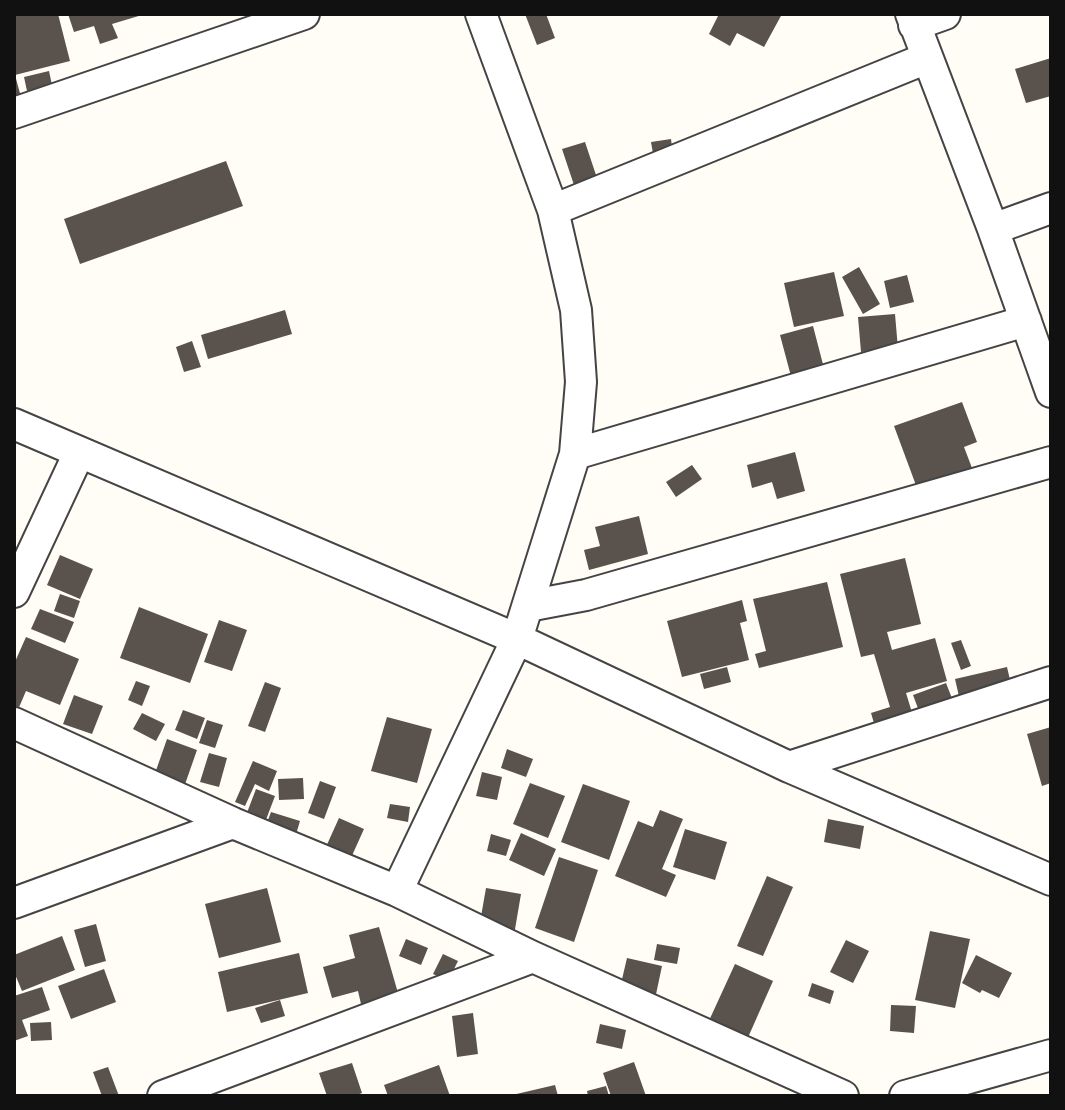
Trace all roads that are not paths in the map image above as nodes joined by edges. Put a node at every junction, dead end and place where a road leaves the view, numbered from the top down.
1 (304, 14) edge
2 (481, 14) edge
3 (945, 14) edge
4 (912, 20) edge
5 (927, 58) junction
6 (14, 113) edge
7 (1051, 208) edge
8 (553, 210) junction
9 (993, 229) junction
10 (1026, 321) junction
11 (1051, 392) edge
12 (14, 424) edge
13 (79, 453) junction
14 (575, 454) junction
15 (1051, 462) edge
16 (14, 592) edge
17 (528, 606) junction
18 (517, 639) junction
19 (1051, 682) edge
20 (14, 723) edge
21 (789, 767) junction
22 (233, 823) junction
23 (1051, 880) edge
24 (397, 891) junction
25 (14, 903) edge
26 (533, 957) junction
27 (1051, 1055) edge
28 (163, 1096) edge
29 (843, 1096) edge
30 (905, 1096) edge

1 - 6 street
2 - 8 street
3 - 4 street
4 - 5 street
5 - 8 street
5 - 9 street
7 - 9 street
8 - 14 street
9 - 10 street
10 - 11 street
10 - 14 street
12 - 13 street
13 - 16 street
13 - 18 street
14 - 17 street
15 - 17 street
17 - 18 street
18 - 21 street
18 - 24 street
19 - 21 street
20 - 22 street
21 - 23 street
22 - 24 street
22 - 25 street
24 - 26 street
26 - 28 street
26 - 29 street
27 - 30 street

